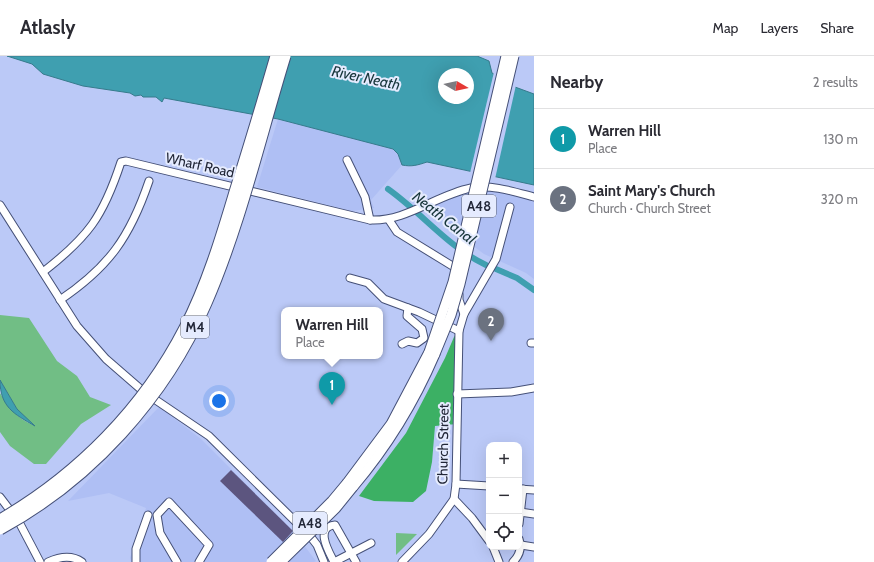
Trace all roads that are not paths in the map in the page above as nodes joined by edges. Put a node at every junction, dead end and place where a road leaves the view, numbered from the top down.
1 (276, 56) edge
2 (285, 56) edge
3 (506, 56) edge
4 (514, 56) edge
5 (347, 160) dead end
6 (149, 181) dead end
7 (534, 197) edge
8 (0, 205) edge
9 (510, 207) dead end
10 (370, 220) junction
11 (389, 220) junction
12 (42, 272) junction
13 (350, 278) dead end
14 (60, 300) junction
15 (408, 308) junction
16 (464, 314) junction
17 (459, 331) junction
18 (402, 344) dead end
19 (432, 353) junction
20 (534, 388) edge
21 (457, 394) junction
22 (456, 484) junction
23 (350, 485) junction
24 (486, 486) edge
25 (522, 489) edge
26 (534, 490) edge
27 (0, 497) edge
28 (454, 499) junction
29 (522, 512) edge
30 (534, 514) edge
31 (148, 515) dead end
32 (0, 520) edge
33 (0, 529) edge
34 (486, 537) edge
35 (371, 543) dead end
36 (522, 543) edge
37 (534, 547) edge
38 (519, 550) edge
39 (351, 553) junction
40 (40, 562) edge
41 (48, 562) edge
42 (82, 562) edge
43 (136, 562) edge
44 (177, 562) edge
45 (199, 562) edge
46 (271, 562) edge
47 (281, 562) edge
48 (324, 562) edge
49 (334, 562) edge
50 (356, 562) edge
51 (402, 562) edge
52 (514, 562) edge

1 - 32 highway, M4, bridge
2 - 33 highway, M4, bridge
3 - 19 main road, A48, bridge
4 - 19 main road, A48, bridge
5 - 10 street
6 - 14 street
7 - 11 street, Wharf Road
8 - 12 street
9 - 16 street, Church Street
10 - 11 street, Wharf Road
10 - 12 street, Wharf Road
11 - 16 street
12 - 14 street
13 - 15 street
14 - 48 street
15 - 17 street
15 - 18 street
16 - 17 street, Church Street
17 - 21 street, Church Street
19 - 23 main road, A48
20 - 21 street
21 - 22 street, Church Street
22 - 24 street
22 - 28 street, Church Street
23 - 46 main road, A48, bridge
23 - 47 main road, A48, bridge
25 - 26 street
27 - 40 street
28 - 34 street
28 - 51 street, Church Street
29 - 30 street
31 - 43 street
35 - 39 street
36 - 37 street
38 - 52 street
39 - 49 street
39 - 49 street
39 - 50 street
41 - 42 street
44 - 45 street

